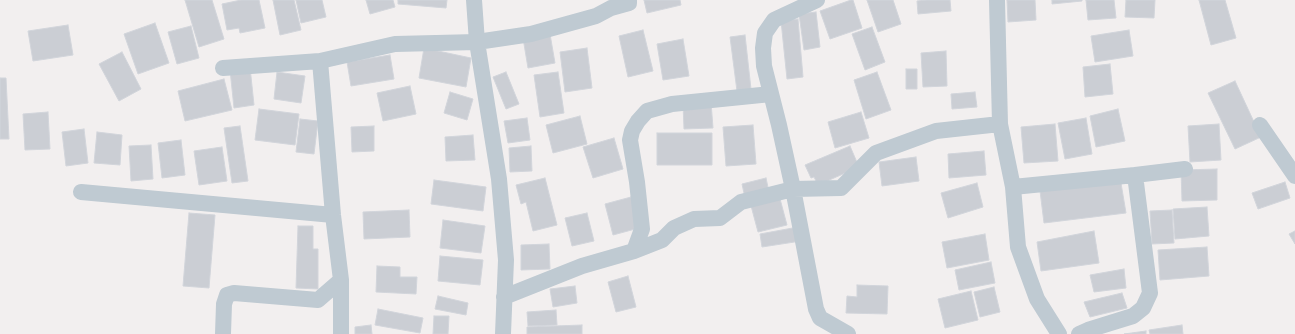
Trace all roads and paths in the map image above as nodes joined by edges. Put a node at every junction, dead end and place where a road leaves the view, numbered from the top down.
1 (474, 0) edge
2 (629, 0) edge
3 (817, 0) edge
4 (997, 0) edge
5 (477, 42) junction
6 (320, 61) junction
7 (223, 68) dead end
8 (771, 94) junction
9 (1000, 124) junction
10 (1260, 125) dead end
11 (1185, 169) dead end
12 (1135, 175) junction
13 (1295, 176) edge
14 (1013, 187) junction
15 (793, 189) junction
16 (81, 192) dead end
17 (333, 215) junction
18 (634, 251) junction
19 (341, 280) junction
20 (504, 298) junction
21 (820, 318) junction
22 (223, 334) edge
23 (341, 334) edge
24 (503, 334) edge
25 (823, 334) edge
26 (848, 334) edge
27 (1059, 334) edge
28 (1079, 334) edge

1 - 5 street
2 - 5 street
3 - 8 street
4 - 9 street
5 - 6 street
5 - 20 street
6 - 7 street
6 - 17 street
8 - 15 street
8 - 18 street
9 - 14 street
9 - 15 street
10 - 13 street
11 - 12 street
12 - 14 street
12 - 28 street
14 - 27 street
15 - 18 street
15 - 21 street
16 - 17 street
17 - 19 street
18 - 20 street
19 - 22 street
19 - 23 street
20 - 24 street
21 - 25 street
21 - 26 street

